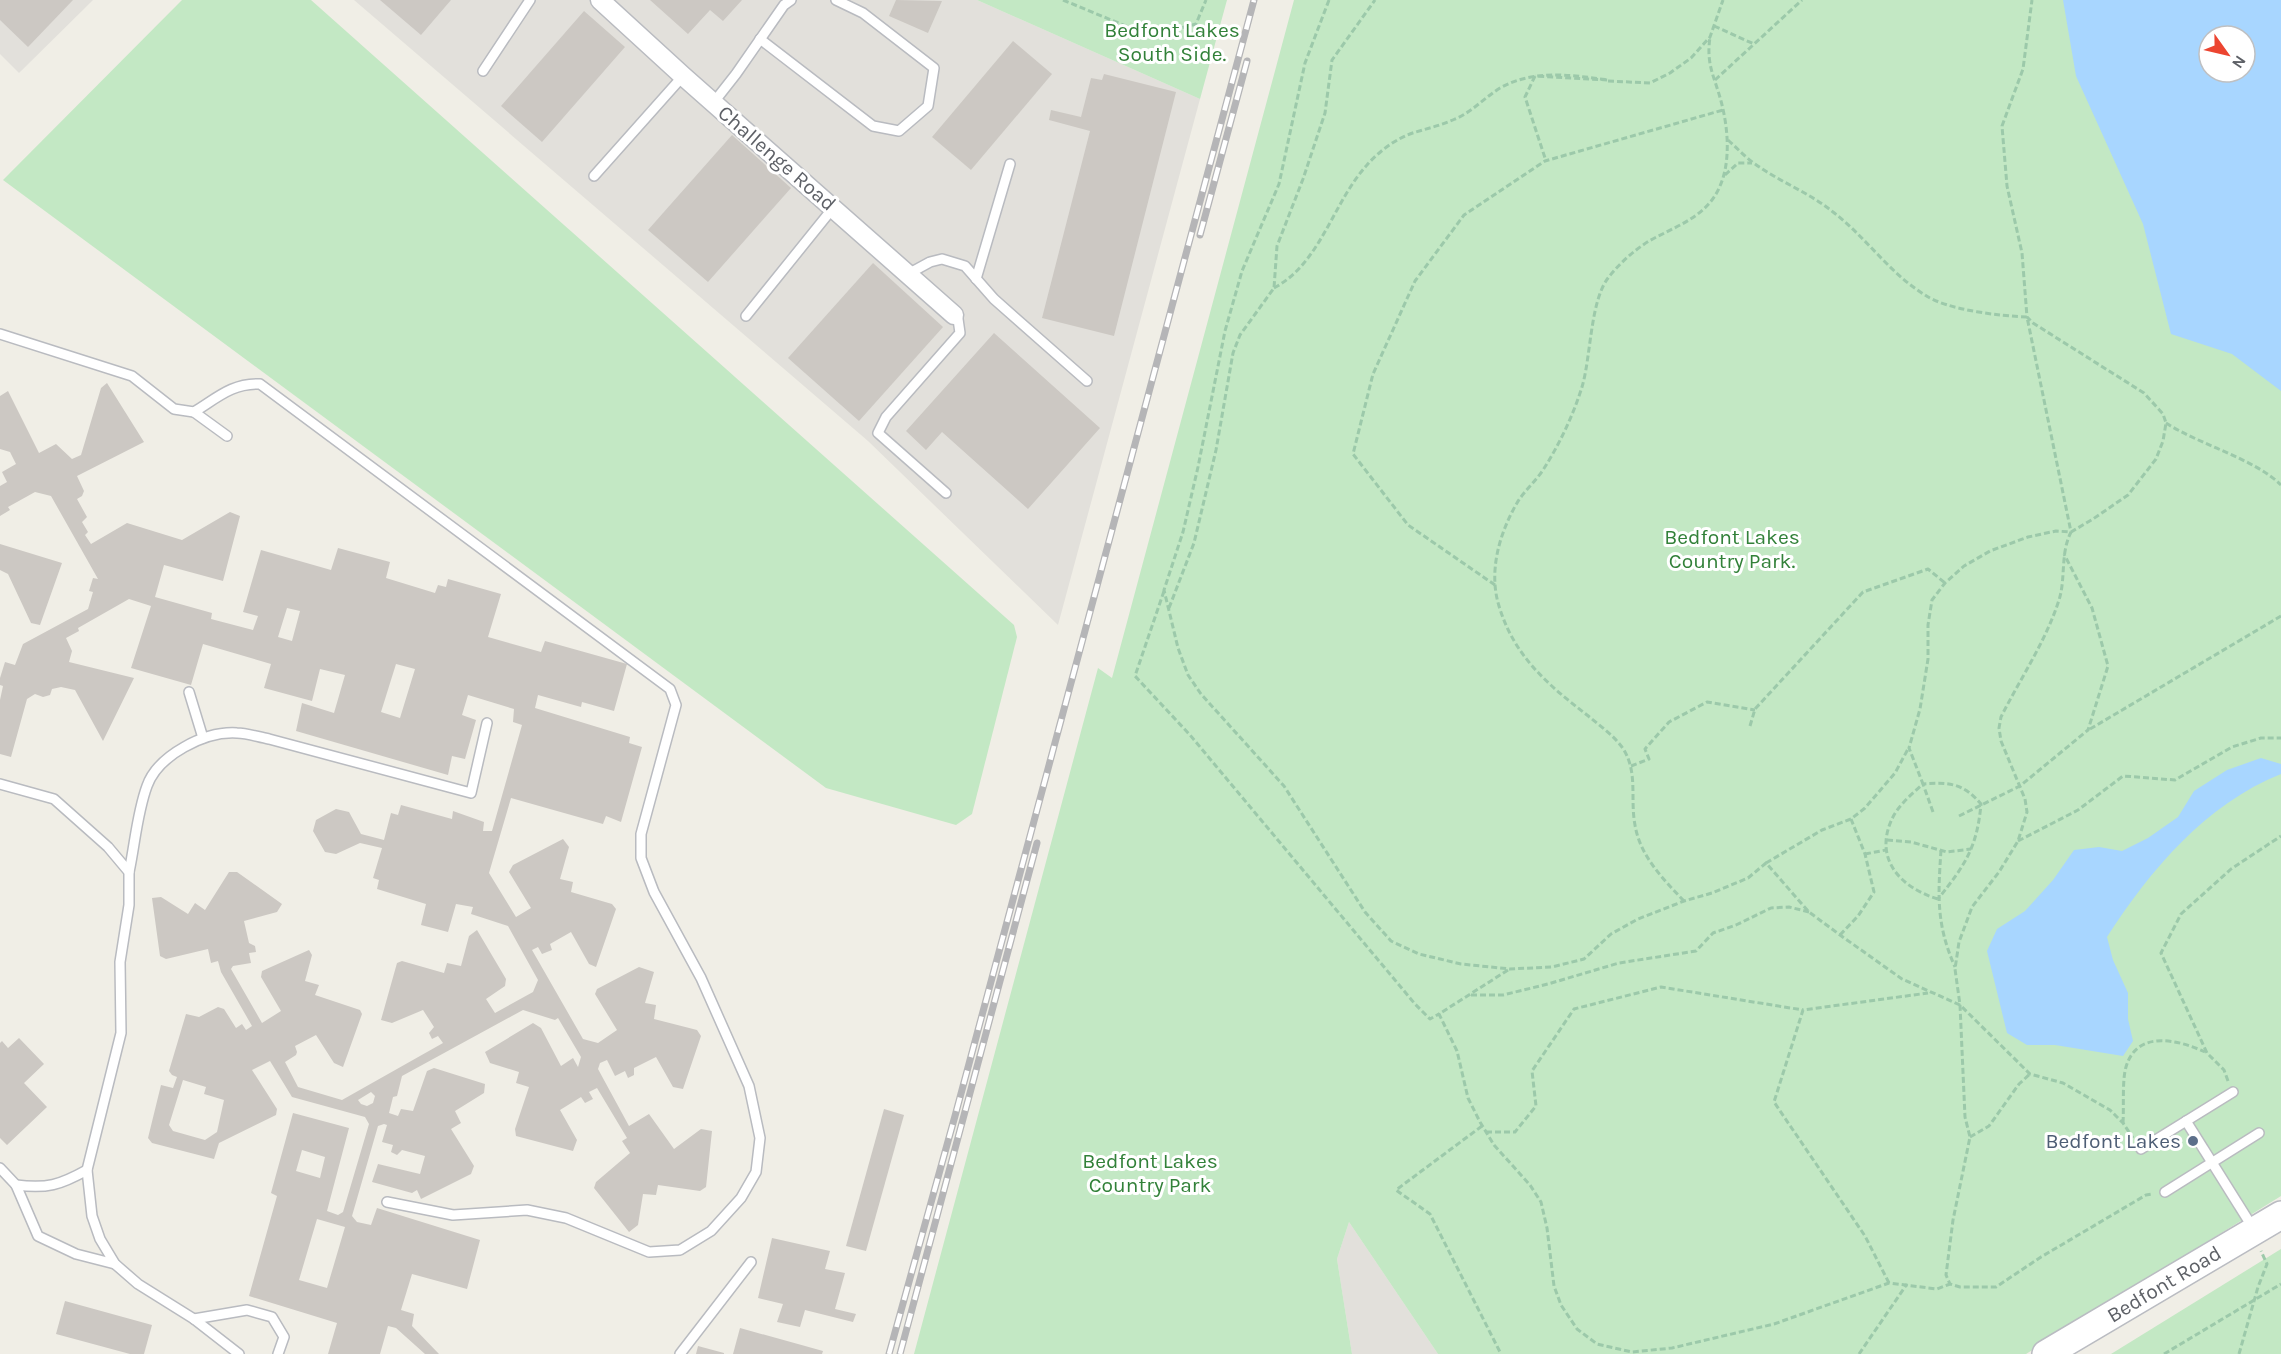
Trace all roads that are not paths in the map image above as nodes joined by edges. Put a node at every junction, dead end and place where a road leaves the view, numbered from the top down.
1 (530, 0) edge
2 (791, 0) edge
3 (836, 0) edge
4 (605, 2) edge
5 (760, 39) junction
6 (483, 71) dead end
7 (683, 76) junction
8 (714, 102) junction
9 (1010, 164) dead end
10 (594, 176) dead end
11 (833, 208) junction
12 (908, 274) junction
13 (976, 279) junction
14 (954, 315) joint
15 (746, 316) dead end
16 (0, 334) edge
17 (1087, 381) dead end
18 (194, 412) junction
19 (227, 436) dead end
20 (946, 494) dead end
21 (189, 692) dead end
22 (487, 723) dead end
23 (203, 738) junction
24 (0, 784) edge
25 (129, 872) junction
26 (2233, 1092) road end
27 (2186, 1121) junction
28 (2259, 1133) dead end
29 (2141, 1149) road end
30 (2213, 1162) junction
31 (0, 1168) edge
32 (87, 1170) junction
33 (16, 1185) junction
34 (2165, 1192) road end
35 (387, 1202) dead end
36 (2281, 1215) edge
37 (2256, 1237) junction
38 (751, 1262) dead end
39 (115, 1264) junction
40 (194, 1319) junction
41 (239, 1354) edge
42 (278, 1354) edge
43 (680, 1354) edge
44 (2046, 1354) edge

1 - 6 lane
2 - 5 lane
3 - 5 lane
4 - 7 street, Challenge Road
5 - 8 lane
7 - 8 street, Challenge Road
7 - 10 lane
8 - 11 street, Challenge Road
9 - 13 lane
11 - 12 street, Challenge Road
11 - 15 lane
12 - 13 lane
12 - 14 street, Challenge Road
13 - 17 lane
14 - 20 lane
16 - 18 lane
18 - 19 lane
18 - 35 lane
21 - 23 lane
22 - 23 lane
23 - 25 lane
24 - 25 lane
25 - 32 lane
26 - 27 lane
27 - 29 lane
27 - 30 lane
28 - 30 lane
30 - 34 lane
30 - 37 lane
31 - 33 lane
32 - 33 lane
32 - 39 lane
33 - 39 lane
36 - 37 street, Bedfont Road
37 - 44 street, Bedfont Road
38 - 43 lane
39 - 40 lane
40 - 41 lane
40 - 42 lane

